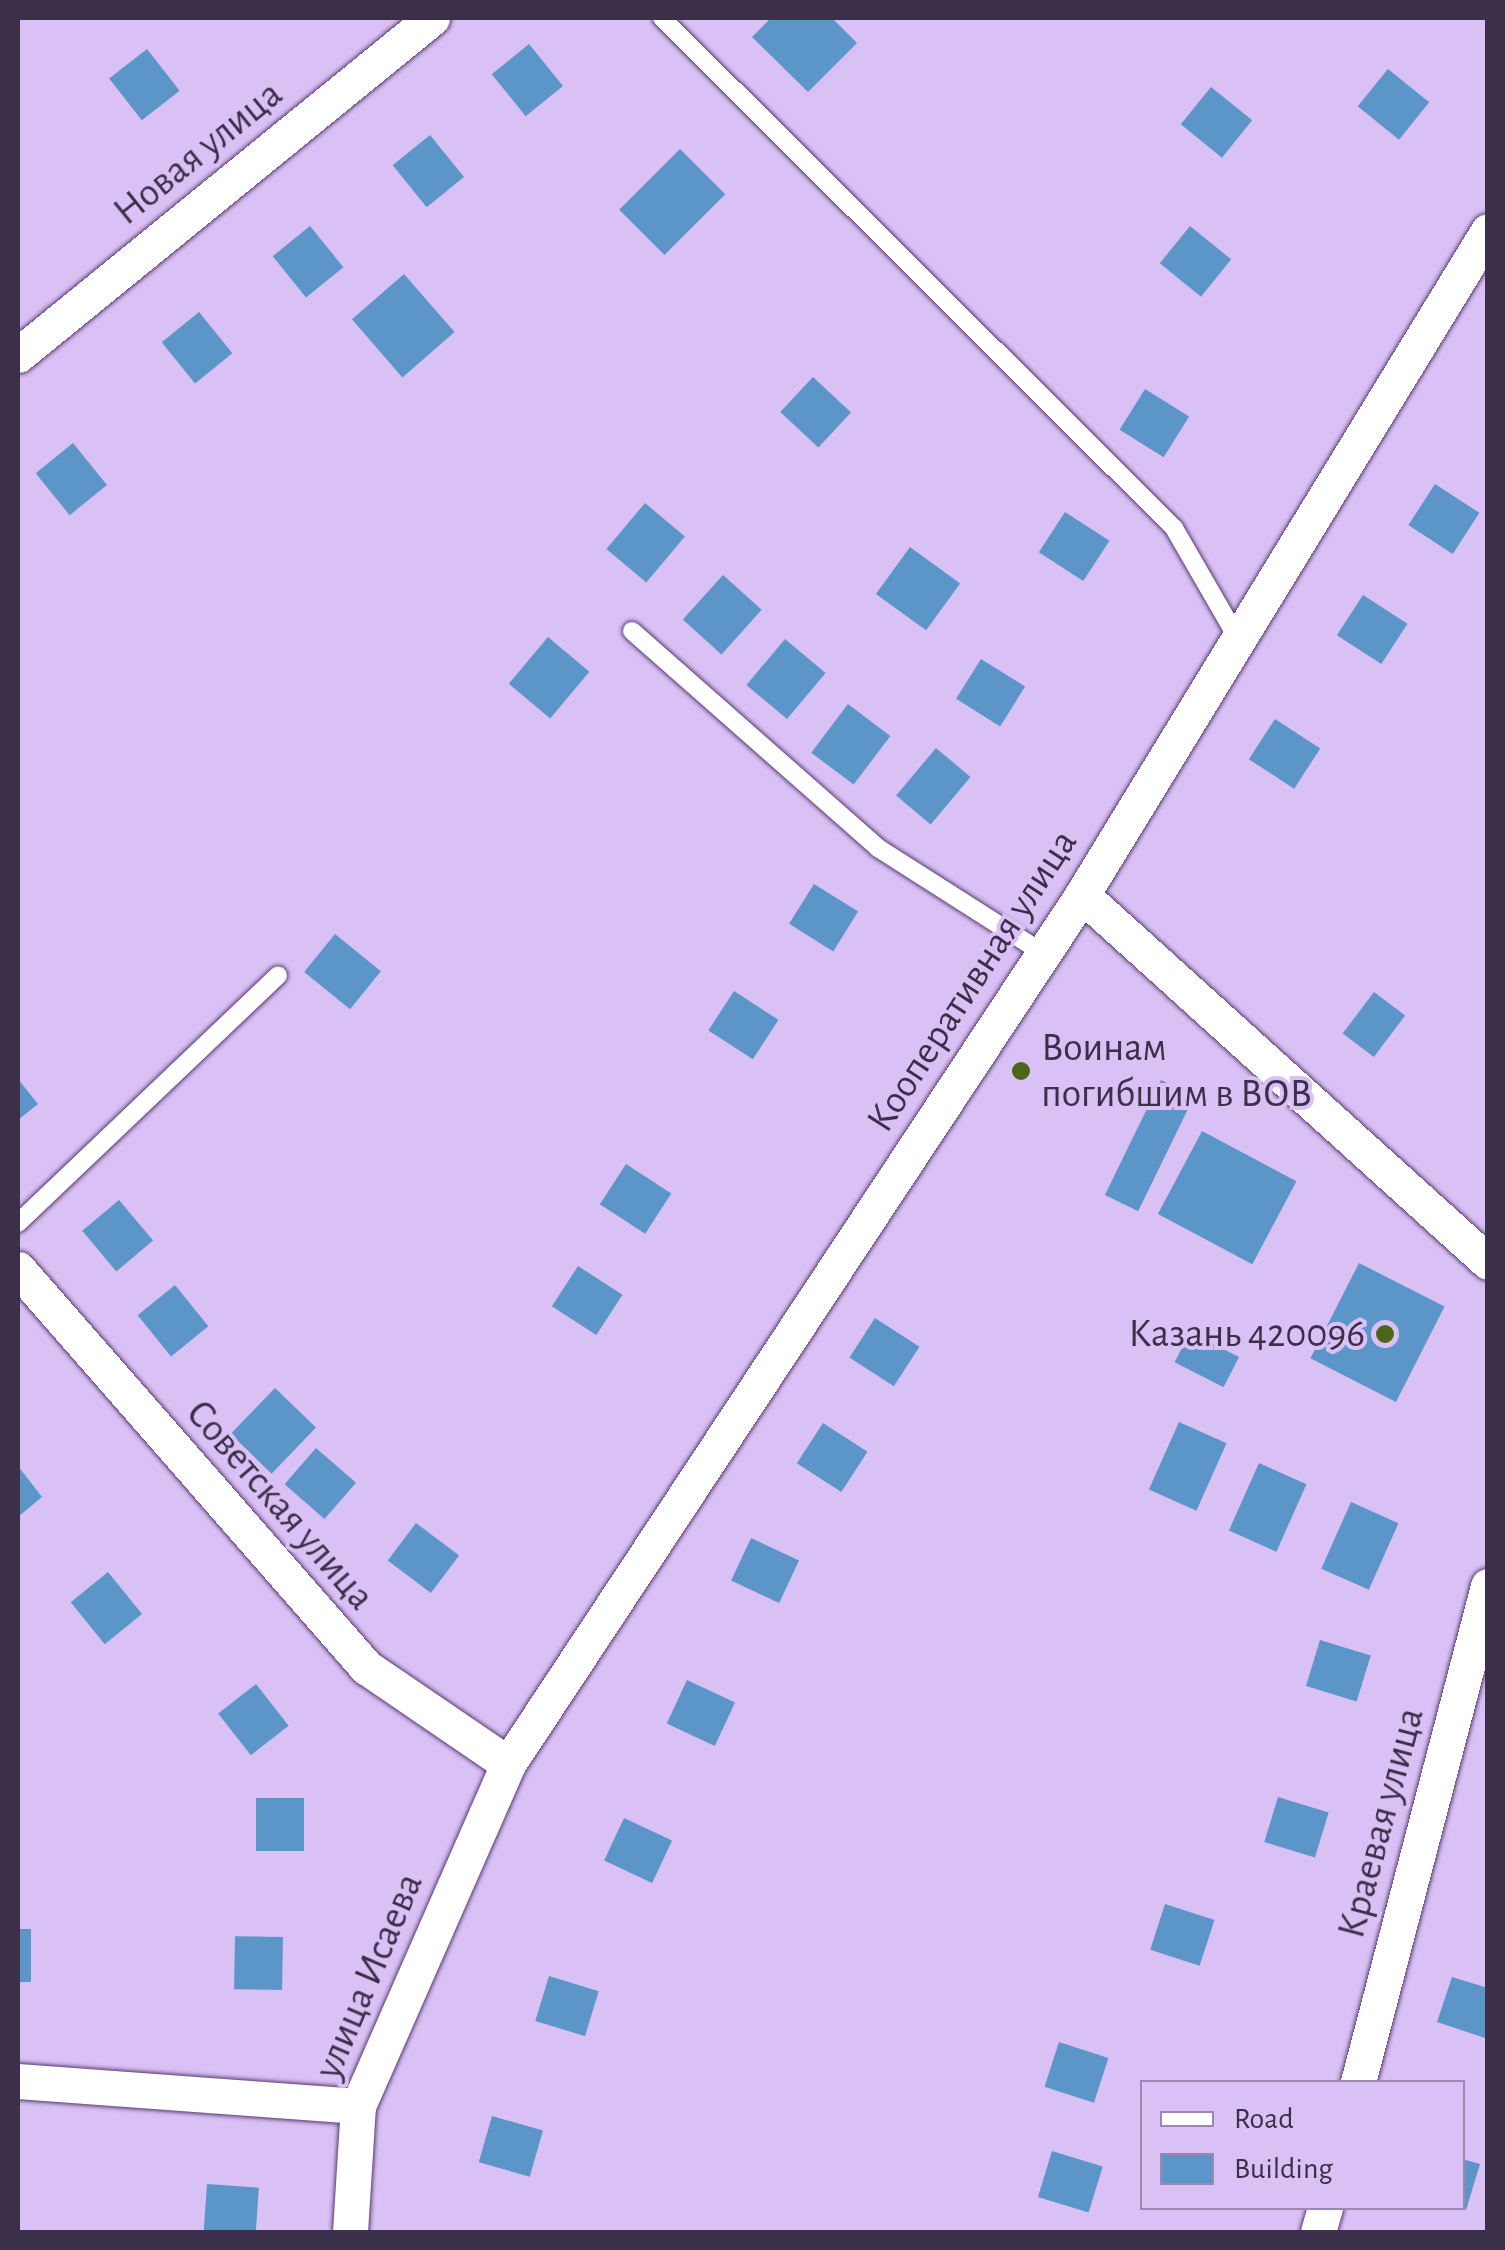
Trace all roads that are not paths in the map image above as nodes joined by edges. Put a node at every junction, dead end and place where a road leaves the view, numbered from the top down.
1 (432, 18) edge
2 (662, 18) edge
3 (1488, 231) edge
4 (18, 355) edge
5 (632, 631) dead end
6 (1238, 639) junction
7 (1082, 894) junction
8 (1043, 953) junction
9 (278, 975) dead end
10 (18, 1224) edge
11 (1488, 1262) edge
12 (18, 1269) edge
13 (1488, 1586) edge
14 (508, 1764) junction
15 (1359, 2080) edge
16 (18, 2081) edge
17 (358, 2106) junction
18 (350, 2232) edge

1 - 4 street, Новая улица
2 - 6 lane
3 - 6 street, Кооперативная улица
5 - 8 lane
6 - 7 street, Кооперативная улица
7 - 8 street, Кооперативная улица
7 - 11 street
8 - 14 street, Кооперативная улица
9 - 10 lane
12 - 14 street, Советская улица
13 - 15 street, Краевая улица
14 - 17 street, улица Исаева
16 - 17 street
17 - 18 street, улица Исаева

